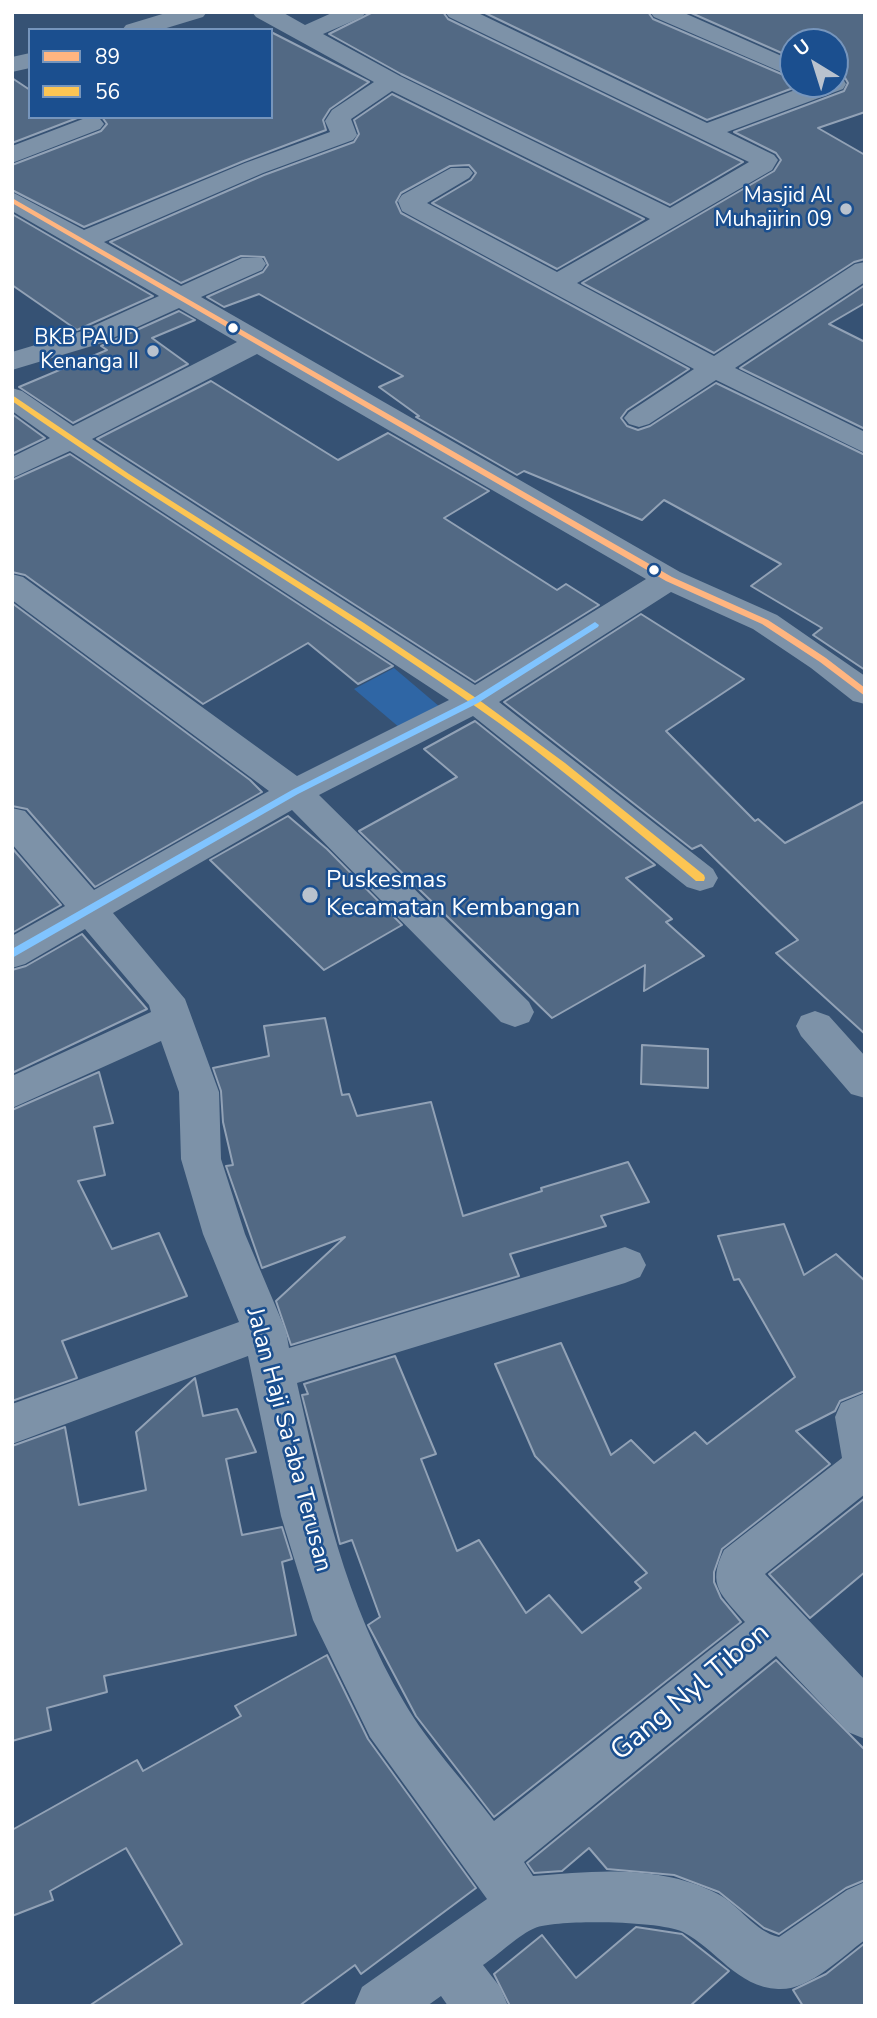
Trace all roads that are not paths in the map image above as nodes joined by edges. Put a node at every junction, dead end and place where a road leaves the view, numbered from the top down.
1 (195, 12) edge
2 (264, 12) edge
3 (354, 12) edge
4 (457, 12) edge
5 (662, 12) edge
6 (141, 28) edge
7 (304, 34) junction
8 (779, 63) edge
9 (391, 81) junction
10 (795, 98) edge
11 (91, 124) dead end
12 (711, 132) junction
13 (12, 155) edge
14 (460, 173) dead end
15 (12, 200) edge
16 (668, 217) junction
17 (80, 242) junction
18 (253, 264) dead end
19 (865, 270) edge
20 (556, 284) junction
21 (182, 298) junction
22 (260, 341) junction
23 (12, 362) edge
24 (714, 368) junction
25 (12, 397) edge
26 (639, 418) dead end
27 (72, 440) junction
28 (865, 444) edge
29 (12, 469) edge
30 (669, 579) junction
31 (12, 584) edge
32 (865, 693) edge
33 (475, 701) junction
34 (295, 792) junction
35 (12, 820) edge
36 (700, 878) dead end
37 (92, 909) junction
38 (12, 954) edge
39 (515, 1012) dead end
40 (173, 1019) junction
41 (816, 1026) dead end
42 (865, 1083) edge
43 (12, 1093) edge
44 (625, 1265) dead end
45 (268, 1352) junction
46 (865, 1412) edge
47 (12, 1424) edge
48 (865, 1462) edge
49 (778, 1625) junction
50 (865, 1715) edge
51 (491, 1857) junction
52 (518, 1903) junction
53 (865, 1908) edge
54 (445, 1958) junction
55 (381, 2006) edge
56 (481, 2006) edge

1 - 6 street
2 - 7 street
3 - 7 street
4 - 12 street
5 - 8 street
7 - 9 street
9 - 16 street
9 - 17 street
10 - 12 street
11 - 13 street
12 - 16 street
14 - 20 street
15 - 17 street
16 - 20 street
17 - 21 street
18 - 21 street
19 - 24 street
20 - 24 street
21 - 22 street
21 - 23 street
22 - 27 street
22 - 30 street
24 - 26 street
24 - 28 street
25 - 27 street
27 - 29 street
27 - 33 street
30 - 32 street
30 - 33 street
31 - 34 street
33 - 34 street
33 - 36 street
34 - 37 street
34 - 39 street
35 - 37 street, Jalan Haji Sa'aba Terusan
37 - 38 street
37 - 40 street, Jalan Haji Sa'aba Terusan
40 - 43 street
40 - 45 street, Jalan Haji Sa'aba Terusan
41 - 42 street
44 - 45 street
45 - 47 street
45 - 51 street, Jalan Haji Sa'aba Terusan
46 - 48 street, Gang Nyl Tibon
48 - 49 street, Gang Nyl Tibon
49 - 50 street
49 - 51 street, Gang Nyl Tibon
51 - 52 street, Jalan Haji Sa'aba Terusan
52 - 53 street
52 - 54 street
54 - 55 street
54 - 56 street

